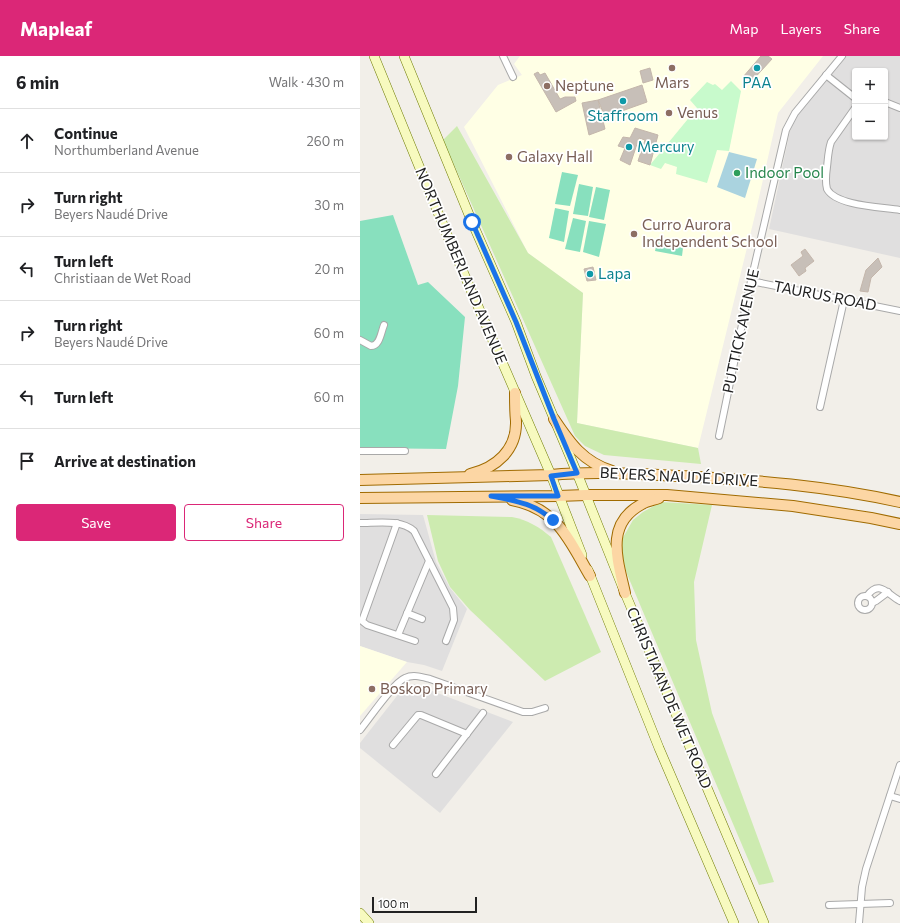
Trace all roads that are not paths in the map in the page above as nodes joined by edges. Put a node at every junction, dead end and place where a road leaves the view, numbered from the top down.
1 (374, 56) edge
2 (404, 56) edge
3 (503, 56) edge
4 (842, 56) edge
5 (826, 75) junction
6 (512, 77) dead end
7 (852, 96) edge
8 (888, 103) edge
9 (900, 108) edge
10 (852, 112) edge
11 (900, 210) edge
12 (751, 282) junction
13 (844, 300) junction
14 (900, 311) edge
15 (384, 325) dead end
16 (360, 340) edge
17 (514, 393) junction
18 (820, 407) dead end
19 (554, 419) junction
20 (719, 436) dead end
21 (360, 451) edge
22 (405, 451) dead end
23 (577, 473) junction
24 (622, 473) junction
25 (551, 476) junction
26 (454, 478) junction
27 (360, 480) edge
28 (586, 495) junction
29 (667, 495) junction
30 (491, 496) junction
31 (558, 496) junction
32 (360, 498) edge
33 (900, 502) edge
34 (360, 523) edge
35 (397, 523) junction
36 (900, 524) edge
37 (429, 561) junction
38 (590, 576) junction
39 (888, 592) junction
40 (625, 593) junction
41 (867, 596) junction
42 (900, 601) edge
43 (872, 603) junction
44 (407, 613) junction
45 (422, 619) dead end
46 (398, 635) junction
47 (416, 641) dead end
48 (446, 641) dead end
49 (545, 708) dead end
50 (483, 713) dead end
51 (360, 730) edge
52 (467, 734) junction
53 (393, 745) dead end
54 (900, 765) edge
55 (436, 774) dead end
56 (890, 796) junction
57 (900, 798) edge
58 (890, 903) dead end
59 (861, 904) junction
60 (829, 905) dead end
61 (360, 913) edge
62 (369, 923) edge
63 (734, 923) edge
64 (764, 923) edge
65 (859, 923) edge

1 - 17 main road, NORTHUMBERLAND AVENUE
2 - 19 main road, NORTHUMBERLAND AVENUE
3 - 6 street
4 - 5 street, PUTTICK AVENUE
5 - 7 street
5 - 12 street, PUTTICK AVENUE
8 - 9 street
10 - 11 street
12 - 13 street, TAURUS ROAD
12 - 20 street, PUTTICK AVENUE
13 - 14 street, TAURUS ROAD
13 - 18 street
15 - 16 street
17 - 25 main road, NORTHUMBERLAND AVENUE
17 - 26 main road
19 - 23 main road, NORTHUMBERLAND AVENUE
19 - 24 main road
21 - 22 street
23 - 24 main road, BEYERS NAUDÉ DRIVE
23 - 25 main road, BEYERS NAUDÉ DRIVE
23 - 28 main road, CHRISTIAAN DE WET ROAD
24 - 33 main road, BEYERS NAUDÉ DRIVE
25 - 26 main road, BEYERS NAUDÉ DRIVE
25 - 31 main road, CHRISTIAAN DE WET ROAD
26 - 27 main road, BEYERS NAUDÉ DRIVE
28 - 29 main road, BEYERS NAUDÉ DRIVE
28 - 31 main road, BEYERS NAUDÉ DRIVE
28 - 40 main road, CHRISTIAAN DE WET ROAD
29 - 36 main road, BEYERS NAUDÉ DRIVE
29 - 40 main road
30 - 31 main road, BEYERS NAUDÉ DRIVE
30 - 32 main road, BEYERS NAUDÉ DRIVE
30 - 38 main road
31 - 38 main road, CHRISTIAAN DE WET ROAD
34 - 35 street
35 - 37 street
35 - 46 street
37 - 44 street
37 - 48 street
38 - 63 main road, CHRISTIAAN DE WET ROAD
39 - 41 street
39 - 42 street
39 - 43 street
40 - 64 main road, CHRISTIAAN DE WET ROAD
41 - 43 street
41 - 43 street
44 - 45 street
44 - 46 street
46 - 47 street
49 - 51 street
50 - 52 street
52 - 53 street
52 - 55 street
54 - 56 street
56 - 57 street
56 - 59 street
58 - 59 street
59 - 60 street
59 - 65 street
61 - 62 main road

